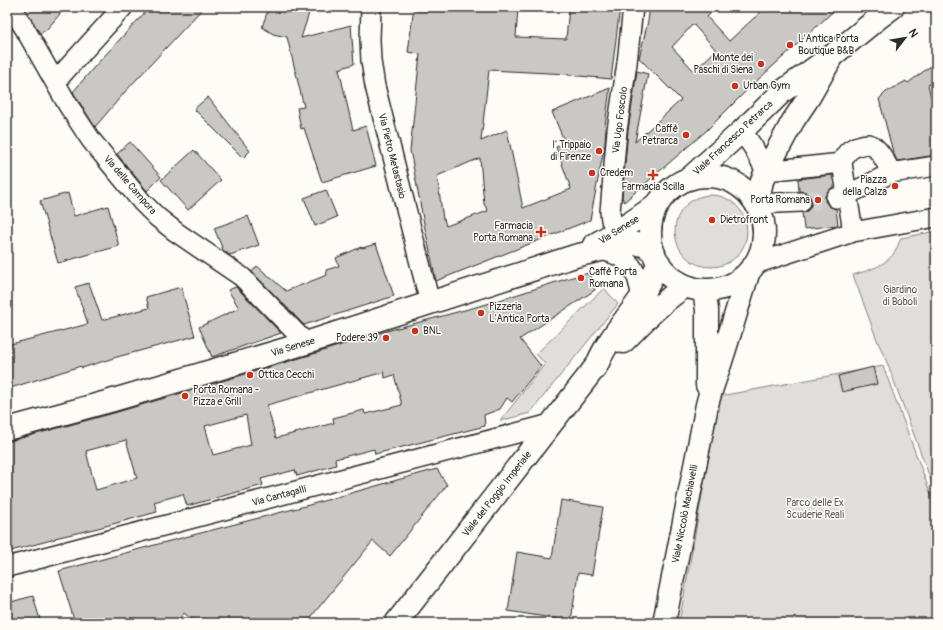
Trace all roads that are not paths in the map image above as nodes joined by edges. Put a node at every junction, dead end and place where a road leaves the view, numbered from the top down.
1 (11, 7) edge
2 (123, 7) edge
3 (371, 7) edge
4 (633, 7) edge
5 (893, 7) edge
6 (833, 55) junction
7 (55, 82) junction
8 (742, 131) junction
9 (842, 163) junction
10 (936, 166) edge
11 (766, 170) junction
12 (891, 173) junction
13 (690, 178) junction
14 (841, 196) junction
15 (661, 200) junction
16 (801, 202) tunnel mouth
17 (757, 204) junction
18 (936, 217) edge
19 (617, 232) junction
20 (853, 232) junction
21 (602, 250) junction
22 (575, 256) junction
23 (656, 258) junction
24 (752, 267) junction
25 (695, 288) junction
26 (642, 297) junction
27 (430, 303) junction
28 (306, 343) junction
29 (597, 365) junction
30 (707, 405) junction
31 (551, 424) junction
32 (7, 429) edge
33 (7, 567) edge
34 (396, 623) edge
35 (664, 623) edge

1 - 7 street, Via delle Campora
2 - 7 street
3 - 27 street, Via Pietro Metastasio
4 - 19 street, Via Ugo Foscolo
5 - 6 main road, Viale Francesco Petrarca
6 - 8 main road, Viale Francesco Petrarca
6 - 11 main road, Viale Francesco Petrarca
7 - 28 street, Via delle Campora
8 - 11 street
8 - 13 main road, Viale Francesco Petrarca
9 - 11 street
9 - 12 street
9 - 14 street
10 - 12 street
11 - 17 main road, Viale Francesco Petrarca
12 - 14 street
13 - 15 main road
13 - 17 main road
14 - 20 street
15 - 19 main road, Via Senese
15 - 23 main road
16 - 17 street
17 - 24 main road
18 - 20 street
19 - 22 main road, Via Senese
20 - 24 street
21 - 22 main road, Via Senese
21 - 23 main road, Via Senese
21 - 26 street
22 - 27 main road, Via Senese
23 - 25 main road
23 - 26 main road, Viale del Poggio Imperiale
24 - 25 main road
24 - 30 main road, Viale Niccolò Machiavelli
25 - 29 main road, Viale del Poggio Imperiale
25 - 30 main road, Viale Niccolò Machiavelli
26 - 29 main road, Viale del Poggio Imperiale
27 - 28 main road, Via Senese
28 - 32 main road, Via Senese
29 - 31 main road, Viale del Poggio Imperiale
30 - 35 main road, Viale Niccolò Machiavelli
31 - 33 street, Via Cantagalli
31 - 34 main road, Viale del Poggio Imperiale

